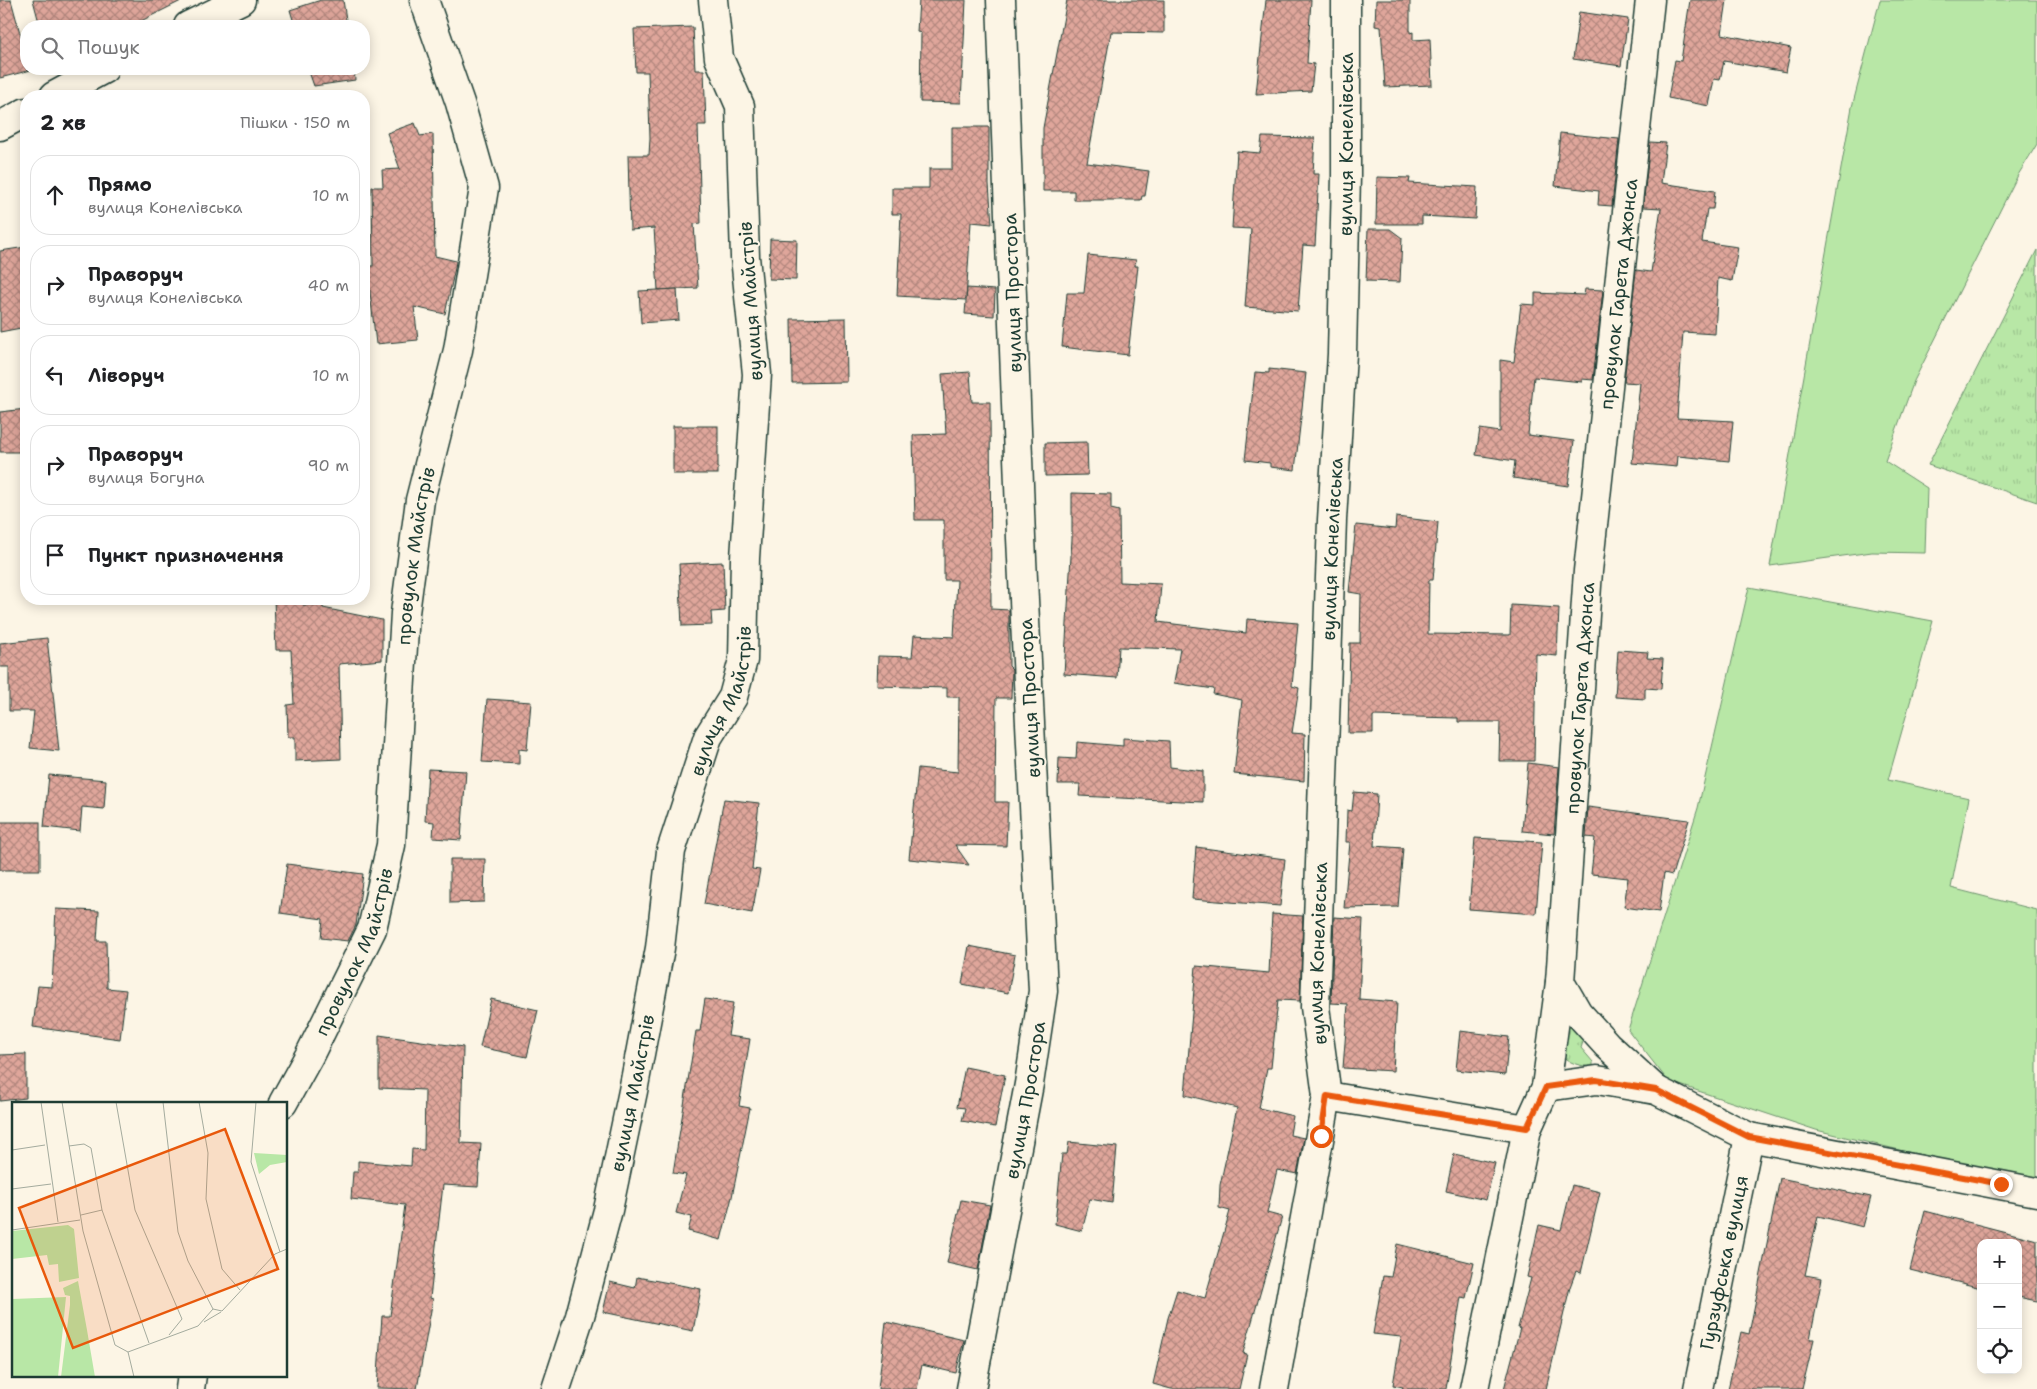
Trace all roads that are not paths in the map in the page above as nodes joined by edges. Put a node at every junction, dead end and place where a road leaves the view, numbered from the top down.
1 (241, 0) edge
2 (424, 0) edge
3 (713, 0) edge
4 (1001, 0) edge
5 (1346, 0) edge
6 (1650, 0) edge
7 (200, 20) edge
8 (93, 75) edge
9 (65, 90) edge
10 (20, 115) edge
11 (0, 126) edge
12 (1560, 982) junction
13 (1546, 1087) junction
14 (1656, 1090) junction
15 (1327, 1096) junction
16 (284, 1102) edge
17 (1527, 1128) junction
18 (1749, 1137) junction
19 (2037, 1192) edge
20 (192, 1376) edge
21 (190, 1389) edge
22 (556, 1389) edge
23 (971, 1389) edge
24 (1274, 1389) edge
25 (1474, 1389) edge
26 (1698, 1389) edge

1 - 7 street
2 - 16 street, провулок Майстрів
3 - 22 street, вулиця Майстрів
4 - 23 street, вулиця Простора
5 - 15 street, вулиця Конелівська
6 - 12 street, провулок Гарета Джонса
8 - 9 street
10 - 11 street
12 - 13 street, провулок Гарета Джонса
12 - 14 street
13 - 14 street
13 - 17 street, провулок Гарета Джонса
14 - 18 street
15 - 17 street
15 - 24 street, вулиця Конелівська
17 - 25 street, провулок Гарета Джонса
18 - 19 street
18 - 26 street, Гурзуфська вулиця
20 - 21 street

